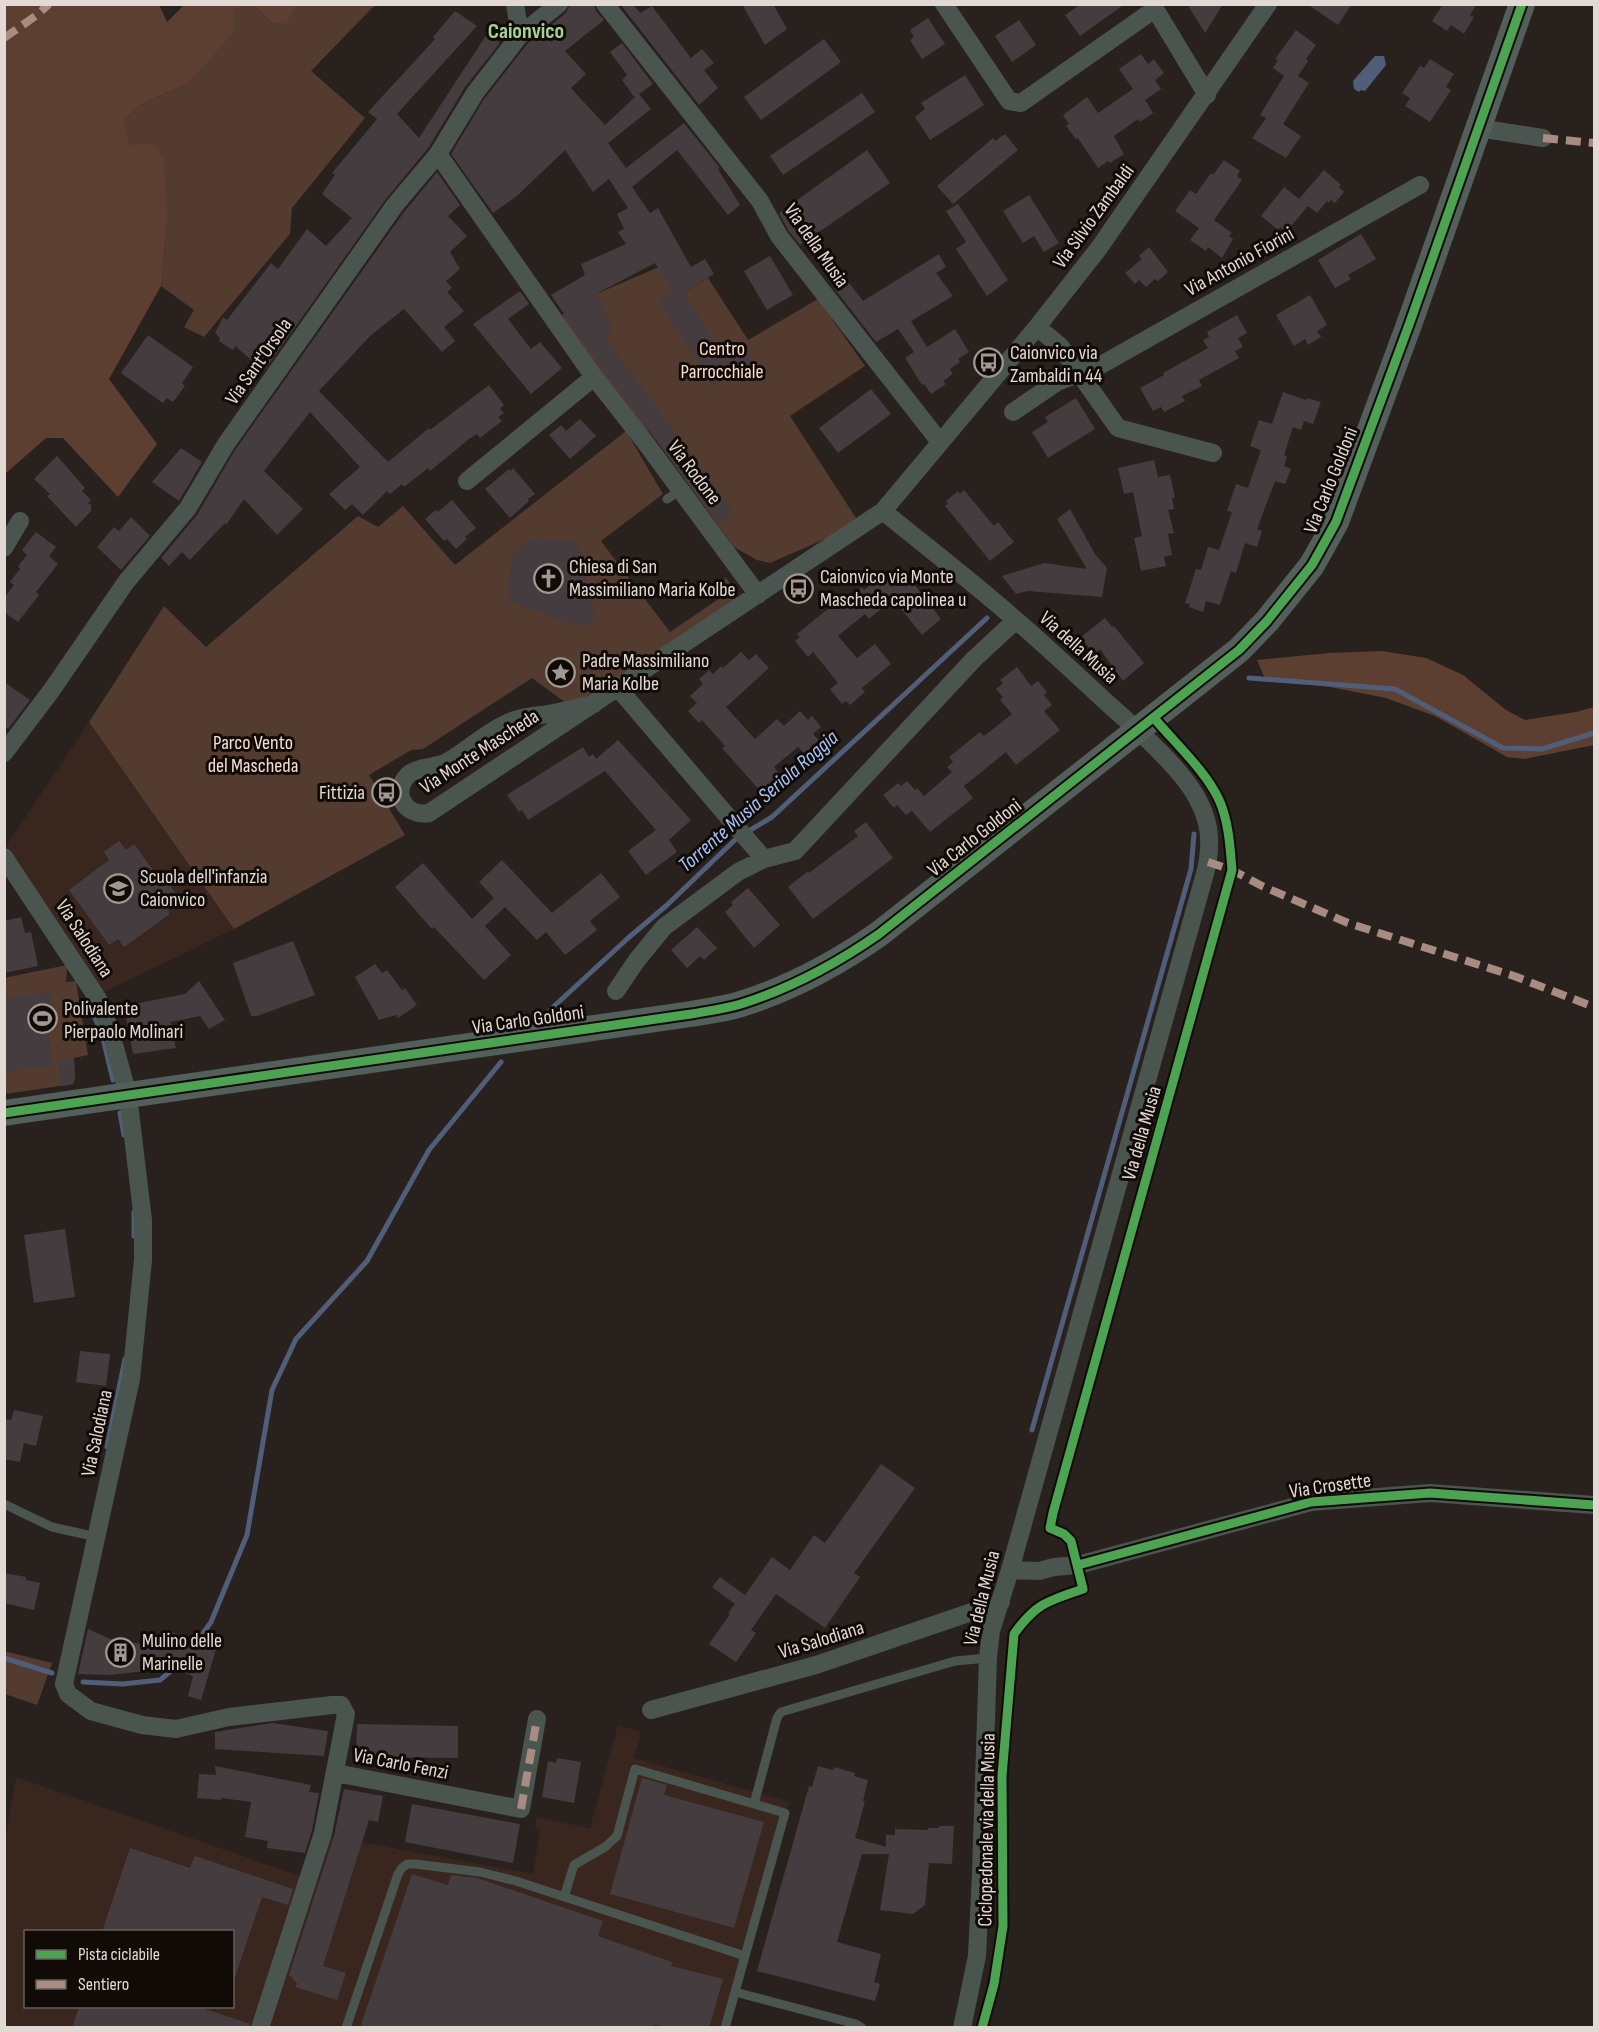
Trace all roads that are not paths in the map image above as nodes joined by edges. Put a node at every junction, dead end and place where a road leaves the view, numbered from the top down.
1 (515, 4) edge
2 (559, 4) edge
3 (605, 4) edge
4 (944, 4) edge
5 (1268, 4) edge
6 (1522, 4) edge
7 (1154, 7) edge
8 (520, 35) junction
9 (1207, 95) junction
10 (1478, 128) junction
11 (1543, 138) dead end
12 (438, 154) junction
13 (1420, 185) dead end
14 (1037, 327) junction
15 (1079, 373) junction
16 (594, 377) junction
17 (1013, 412) dead end
18 (940, 442) junction
19 (1213, 453) dead end
20 (467, 481) dead end
21 (883, 511) junction
22 (20, 521) dead end
23 (4, 548) edge
24 (758, 595) junction
25 (1016, 620) junction
26 (618, 688) junction
27 (594, 704) junction
28 (1138, 731) junction
29 (4, 753) edge
30 (4, 856) edge
31 (764, 859) junction
32 (616, 991) dead end
33 (128, 1095) junction
34 (4, 1113) edge
35 (4, 1504) edge
36 (1594, 1505) edge
37 (97, 1537) junction
38 (1010, 1570) junction
39 (1001, 1602) junction
40 (988, 1658) junction
41 (651, 1710) dead end
42 (537, 1719) dead end
43 (336, 1773) junction
44 (754, 1804) junction
45 (564, 1897) junction
46 (745, 1956) junction
47 (735, 1992) junction
48 (260, 2028) edge
49 (346, 2028) edge
50 (725, 2028) edge
51 (862, 2028) edge
52 (962, 2028) edge

1 - 8 street
2 - 8 street, Via Sant'Orsola
3 - 18 street, Via della Musia
4 - 7 street
5 - 9 street, Via Silvio Zambaldi
6 - 10 street, Via Carlo Goldoni
7 - 9 street
8 - 12 street, Via Sant'Orsola
9 - 14 street, Via Silvio Zambaldi
10 - 11 street
10 - 28 street, Via Carlo Goldoni
12 - 16 street, Via Rodone
12 - 29 street, Via Sant'Orsola
13 - 15 street, Via Antonio Fiorini
14 - 15 street
14 - 18 street, Via Silvio Zambaldi
15 - 17 street, Via Antonio Fiorini
15 - 19 street
16 - 20 street
16 - 24 street, Via Rodone
18 - 21 street
21 - 24 street, Via Monte Mascheda
21 - 25 street, Via della Musia
22 - 23 street
24 - 26 street, Via Monte Mascheda
25 - 28 street, Via della Musia
25 - 31 street
26 - 27 street, Via Monte Mascheda
26 - 31 street
27 - 27 street, Via Monte Mascheda
28 - 33 street, Via Carlo Goldoni
28 - 38 street, Via della Musia
30 - 33 street, Via Salodiana
31 - 32 street
33 - 34 street, Via Carlo Goldoni
33 - 37 street, Via Salodiana
35 - 37 lane
36 - 38 street, Via Crosette
37 - 43 street, Via Salodiana
38 - 39 street, Via della Musia
39 - 40 street, Via della Musia
39 - 41 street, Via Salodiana
40 - 44 lane
40 - 52 street, Via della Musia
42 - 43 street, Via Carlo Fenzi
43 - 48 street, Via Carlo Fenzi
44 - 45 lane
44 - 46 lane
45 - 46 lane
45 - 49 lane
46 - 47 lane
47 - 50 lane
47 - 51 lane

